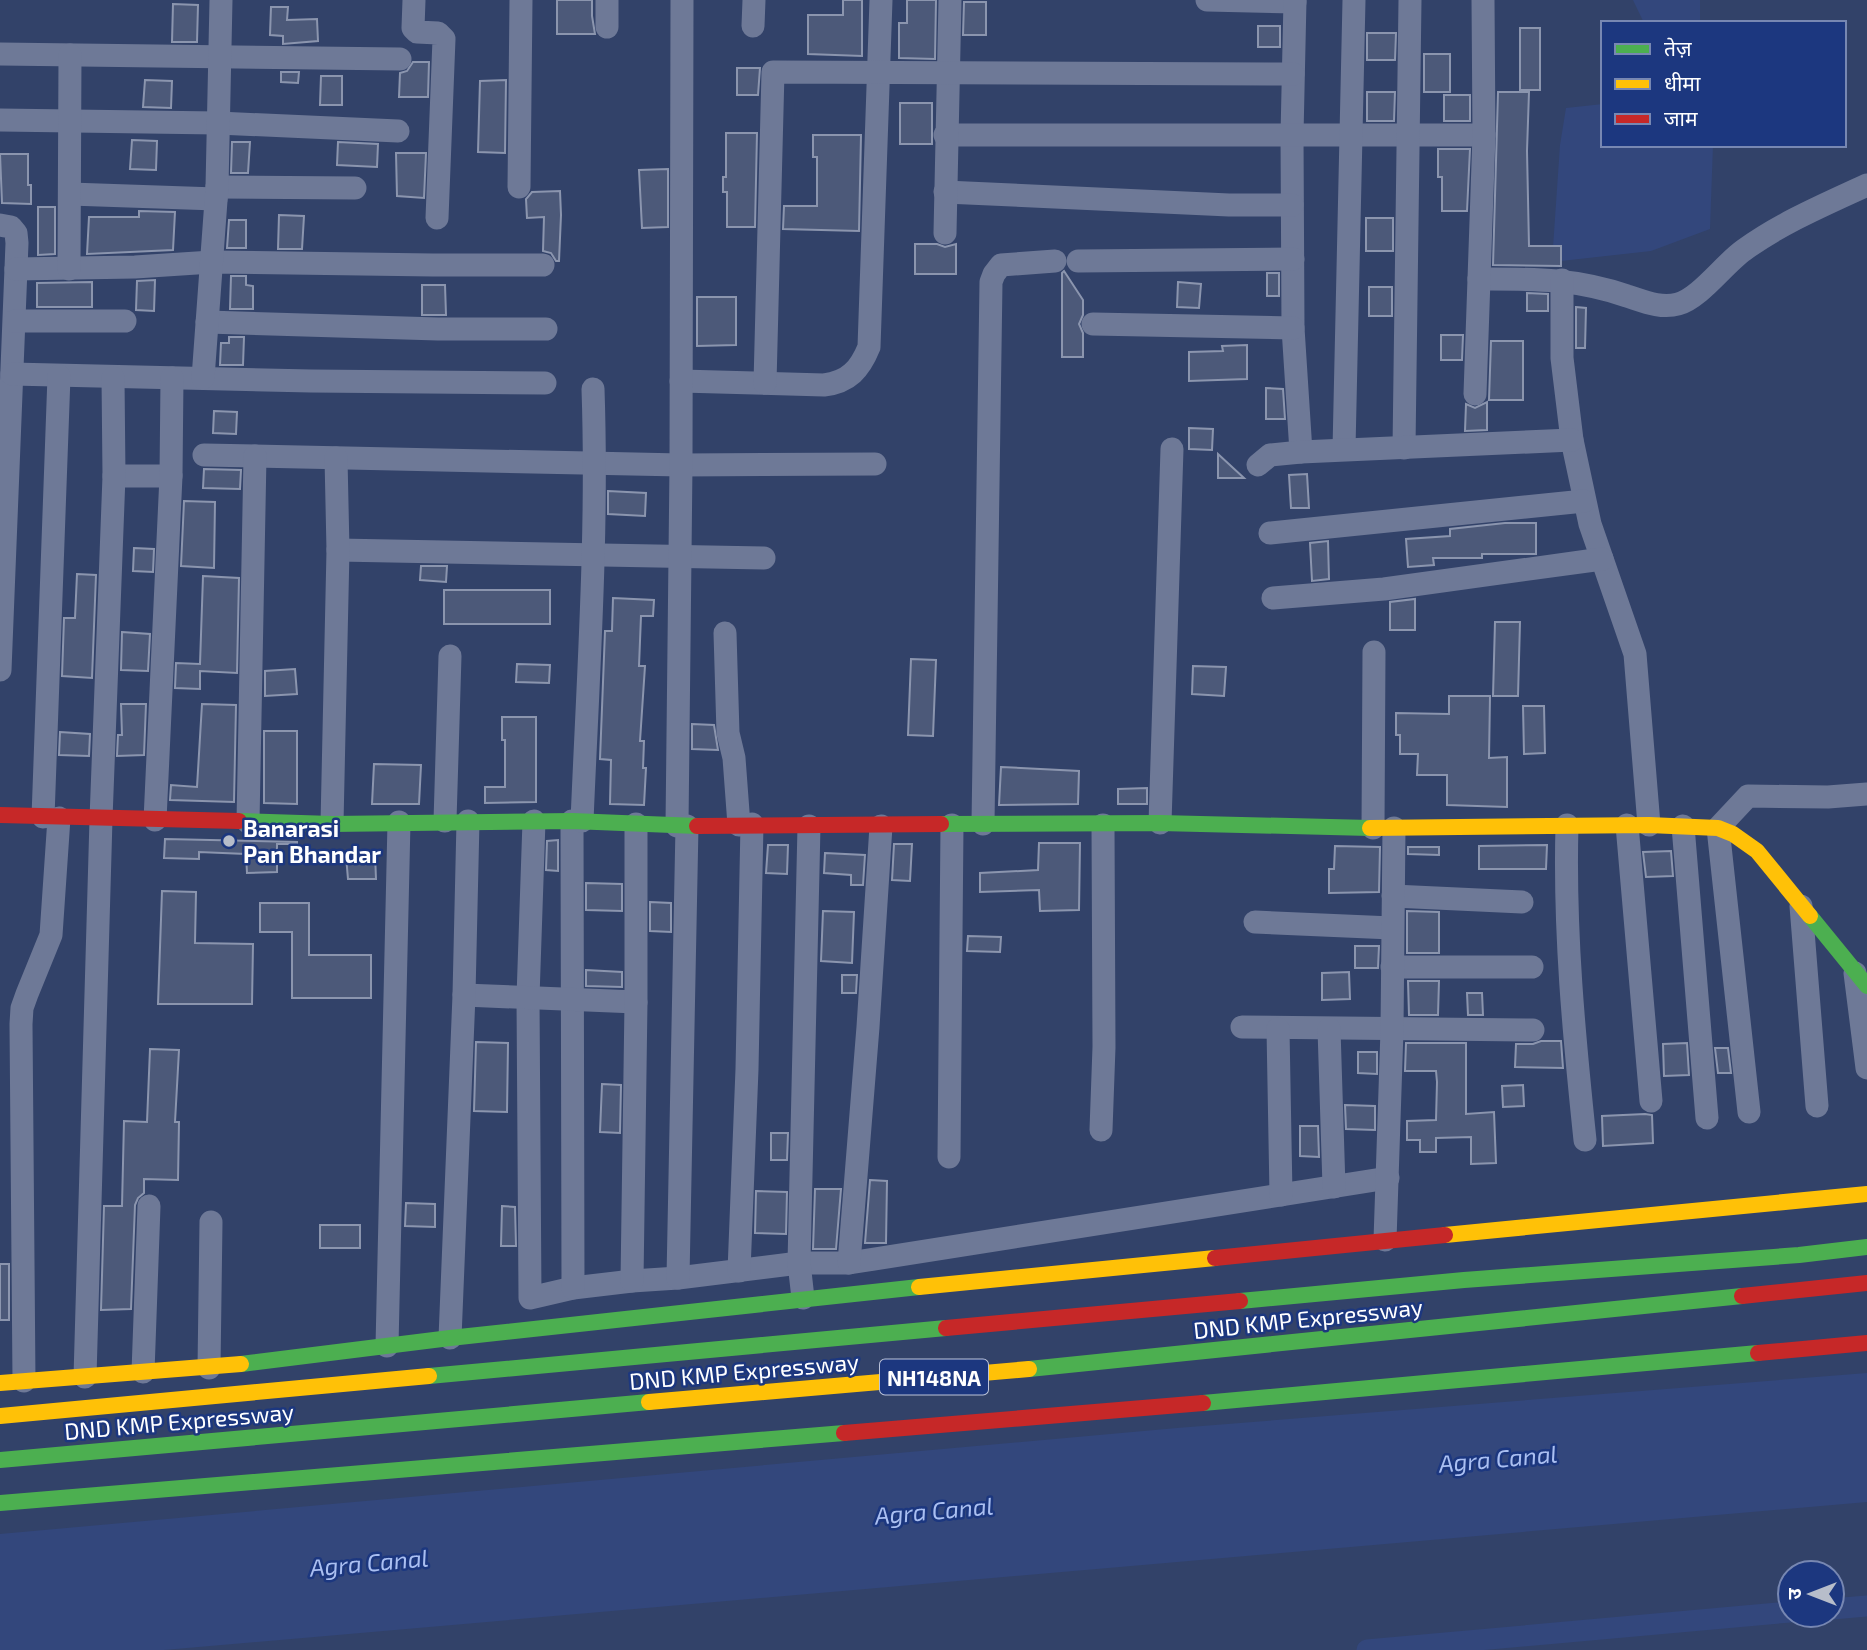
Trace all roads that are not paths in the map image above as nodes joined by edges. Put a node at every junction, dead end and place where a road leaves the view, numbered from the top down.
1 (221, 0) edge
2 (414, 0) edge
3 (521, 0) edge
4 (607, 0) edge
5 (682, 0) edge
6 (754, 0) edge
7 (881, 0) edge
8 (950, 0) edge
9 (1207, 0) edge
10 (1354, 0) edge
11 (1410, 0) edge
12 (1483, 0) edge
13 (1295, 1) edge
14 (752, 26) dead end
15 (607, 27) dead end
16 (0, 54) edge
17 (70, 55) junction
18 (220, 56) junction
19 (400, 59) dead end
20 (947, 72) junction
21 (878, 73) junction
22 (1293, 74) junction
23 (0, 120) edge
24 (71, 121) junction
25 (218, 122) junction
26 (398, 131) dead end
27 (1349, 134) junction
28 (945, 135) junction
29 (1292, 135) junction
30 (1407, 135) junction
31 (1484, 135) junction
32 (1867, 185) edge
33 (519, 187) dead end
34 (355, 188) dead end
35 (945, 192) junction
36 (217, 193) junction
37 (70, 194) junction
38 (1292, 205) junction
39 (437, 218) dead end
40 (0, 225) edge
41 (944, 233) dead end
42 (1293, 260) junction
43 (1055, 261) dead end
44 (1078, 261) dead end
45 (212, 262) junction
46 (543, 265) dead end
47 (69, 269) junction
48 (16, 270) junction
49 (1479, 279) junction
50 (1562, 279) junction
51 (15, 321) junction
52 (125, 321) dead end
53 (207, 322) junction
54 (1093, 324) dead end
55 (1293, 328) junction
56 (546, 329) dead end
57 (12, 374) junction
58 (59, 376) junction
59 (113, 377) junction
60 (172, 377) junction
61 (203, 377) junction
62 (681, 381) junction
63 (545, 383) dead end
64 (765, 383) junction
65 (593, 389) dead end
66 (1475, 394) dead end
67 (1572, 440) junction
68 (1404, 448) junction
69 (1172, 449) dead end
70 (1344, 449) junction
71 (1301, 452) junction
72 (204, 455) dead end
73 (255, 456) junction
74 (336, 458) junction
75 (595, 464) junction
76 (875, 464) dead end
77 (681, 465) junction
78 (1258, 466) dead end
79 (114, 476) junction
80 (171, 476) junction
81 (1584, 501) junction
82 (1270, 533) dead end
83 (338, 550) junction
84 (593, 555) junction
85 (679, 555) junction
86 (764, 558) dead end
87 (1602, 559) junction
88 (1273, 597) dead end
89 (725, 633) dead end
90 (1374, 652) dead end
91 (450, 656) dead end
92 (0, 670) edge
93 (1867, 794) edge
94 (0, 815) edge
95 (51, 817) junction
96 (101, 819) junction
97 (155, 820) junction
98 (456, 821) junction
99 (534, 821) junction
100 (577, 821) junction
101 (248, 822) junction
102 (399, 822) junction
103 (1160, 823) junction
104 (332, 824) junction
105 (636, 824) junction
106 (983, 824) junction
107 (746, 825) junction
108 (952, 825) junction
109 (1103, 825) junction
110 (1567, 825) junction
111 (1638, 825) junction
112 (809, 826) junction
113 (881, 826) junction
114 (1683, 826) junction
115 (682, 827) junction
116 (1383, 828) junction
117 (1718, 828) junction
118 (1393, 896) junction
119 (1522, 902) dead end
120 (1801, 906) junction
121 (1255, 922) dead end
122 (1392, 928) junction
123 (1392, 967) junction
124 (1532, 967) dead end
125 (1861, 980) edge
126 (464, 995) junction
127 (527, 997) junction
128 (571, 1000) junction
129 (636, 1002) junction
130 (1242, 1027) dead end
131 (1278, 1029) junction
132 (1329, 1029) junction
133 (1392, 1030) junction
134 (1533, 1030) dead end
135 (1867, 1068) edge
136 (1651, 1101) dead end
137 (1817, 1106) dead end
138 (1749, 1112) dead end
139 (1707, 1118) dead end
140 (1101, 1130) dead end
141 (1585, 1140) dead end
142 (949, 1157) dead end
143 (1388, 1178) junction
144 (1334, 1187) junction
145 (1867, 1194) edge
146 (1280, 1195) junction
147 (149, 1206) dead end
148 (211, 1222) dead end
149 (1385, 1240) junction
150 (1867, 1247) edge
151 (799, 1263) junction
152 (849, 1263) junction
153 (739, 1270) junction
154 (678, 1278) junction
155 (632, 1280) junction
156 (1867, 1283) edge
157 (565, 1290) junction
158 (803, 1298) junction
159 (555, 1325) junction
160 (450, 1338) junction
161 (1867, 1343) edge
162 (387, 1346) junction
163 (209, 1368) junction
164 (143, 1372) junction
165 (85, 1377) junction
166 (24, 1381) junction
167 (0, 1383) edge
168 (0, 1416) edge
169 (0, 1460) edge
170 (0, 1503) edge

1 - 18 street
2 - 39 street
3 - 33 street
4 - 15 street
5 - 62 street
6 - 14 street
7 - 21 street
8 - 20 street
9 - 13 street
10 - 27 street
11 - 30 street
12 - 31 street
13 - 22 street
16 - 17 street
17 - 18 street
17 - 24 street
18 - 19 street
18 - 25 street
20 - 21 street
20 - 22 street
20 - 28 street
21 - 64 street
21 - 64 street
22 - 29 street
23 - 24 street
24 - 25 street
24 - 37 street
25 - 26 street
25 - 36 street
27 - 29 street
27 - 30 street
27 - 70 street
28 - 29 street
28 - 35 street
29 - 38 street
30 - 31 street
30 - 68 street
31 - 49 street
32 - 50 street
34 - 36 street
35 - 38 street
35 - 41 street
36 - 37 street
36 - 45 street
37 - 47 street
38 - 42 street
40 - 48 street
42 - 44 street
42 - 55 street
43 - 106 street
45 - 46 street
45 - 47 street
45 - 53 street
47 - 48 street
48 - 51 street
49 - 50 street
49 - 66 street
50 - 67 street
51 - 52 street
51 - 57 street
53 - 56 street
53 - 61 street
54 - 55 street
55 - 71 street
57 - 58 street
57 - 92 street
58 - 59 street
58 - 95 street
59 - 60 street
59 - 79 street
60 - 61 street
60 - 80 street
61 - 63 street
62 - 64 street
62 - 77 street
65 - 75 street
67 - 68 street
67 - 81 street
68 - 70 street
69 - 103 street
70 - 71 street
71 - 78 street
72 - 73 street
73 - 74 street
73 - 101 street
74 - 75 street
74 - 83 street
75 - 77 street
75 - 84 street
76 - 77 street
77 - 85 street
79 - 80 street
79 - 96 street
80 - 97 street
81 - 82 street
81 - 87 street
83 - 84 street
83 - 104 street
84 - 85 street
84 - 100 street
85 - 86 street
85 - 115 street
87 - 88 street
87 - 111 street
89 - 107 street
90 - 116 street
91 - 98 street
93 - 117 street
94 - 95 main road
95 - 96 main road
95 - 166 street
96 - 97 main road
96 - 165 street
97 - 101 main road
98 - 99 main road
98 - 102 main road
98 - 126 street
99 - 100 main road
99 - 127 street
100 - 105 main road
100 - 128 street
101 - 104 main road
102 - 104 main road
102 - 162 street
103 - 109 main road
103 - 116 main road
105 - 115 main road
105 - 129 street
106 - 108 main road
106 - 109 main road
107 - 112 main road
107 - 115 main road
107 - 153 street
108 - 113 main road
108 - 142 street
109 - 140 street
110 - 111 main road
110 - 116 main road
110 - 141 street
111 - 114 main road
111 - 136 street
112 - 113 main road
112 - 151 street
113 - 152 street
114 - 117 main road
114 - 139 street
115 - 154 street
116 - 118 street
117 - 120 main road
117 - 138 street
118 - 119 street
118 - 122 street
120 - 125 main road
120 - 137 street
121 - 122 street
122 - 123 street
123 - 124 street
123 - 133 street
125 - 135 street
126 - 127 street
126 - 160 street
127 - 128 street
127 - 157 street
128 - 129 street
128 - 157 street
129 - 155 street
130 - 131 street
131 - 132 street
131 - 146 street
132 - 133 street
132 - 144 street
133 - 134 street
133 - 143 street
143 - 144 street
143 - 149 street
144 - 146 street
145 - 149 main road
146 - 152 street
147 - 164 street
148 - 163 street
149 - 158 main road
150 - 168 main road, DND KMP Expressway / NH148NA
151 - 152 street
151 - 153 street
151 - 158 street
153 - 154 street
154 - 155 street
155 - 157 street
156 - 169 main road, DND KMP Expressway / NH148NA
157 - 159 street
158 - 159 main road
159 - 160 main road
160 - 162 main road
161 - 170 main road
162 - 163 main road
163 - 164 main road
164 - 165 main road
165 - 166 main road
166 - 167 main road

